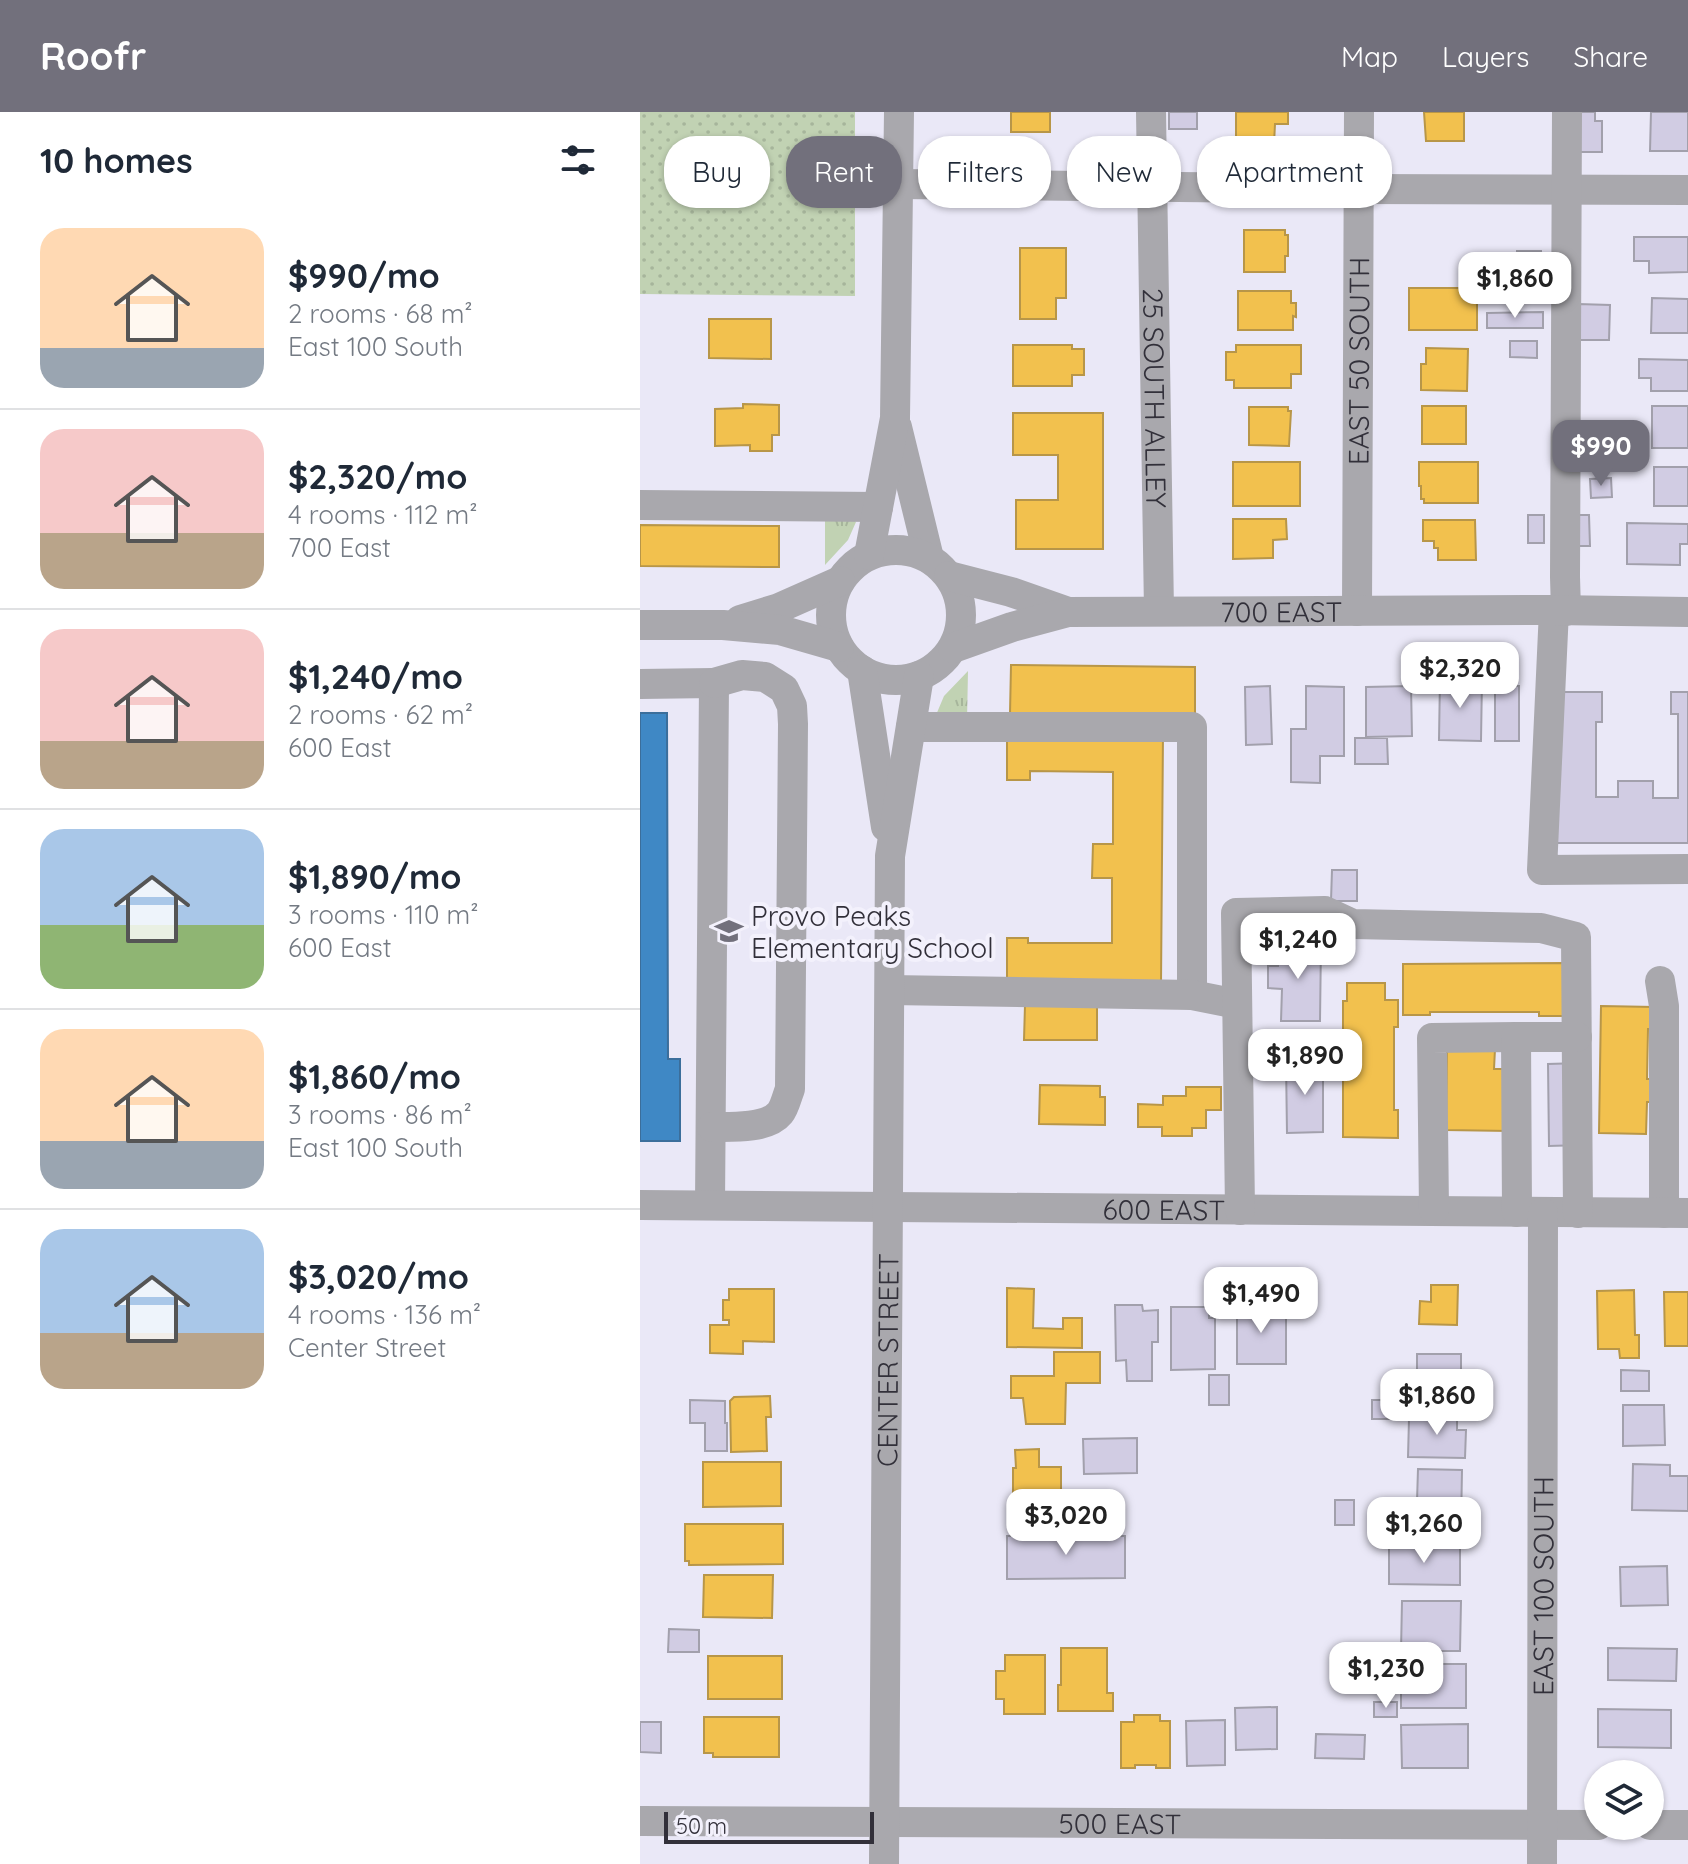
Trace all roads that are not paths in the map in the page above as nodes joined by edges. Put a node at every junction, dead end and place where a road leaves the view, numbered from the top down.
1 (899, 112) edge
2 (1151, 112) edge
3 (1359, 112) edge
4 (1567, 112) edge
5 (899, 136) edge
6 (1152, 136) edge
7 (1359, 136) edge
8 (902, 184) edge
9 (1067, 186) edge
10 (1392, 189) edge
11 (1566, 189) junction
12 (1688, 190) edge
13 (898, 208) edge
14 (1153, 208) edge
15 (1358, 208) edge
16 (895, 418) junction
17 (640, 505) edge
18 (878, 507) junction
19 (869, 555) junction
20 (939, 567) junction
21 (840, 581) junction
22 (1560, 610) junction
23 (1159, 611) junction
24 (1357, 611) junction
25 (1068, 612) junction
26 (1688, 612) edge
27 (640, 625) edge
28 (723, 625) junction
29 (839, 647) junction
30 (953, 648) junction
31 (862, 670) junction
32 (919, 676) junction
33 (714, 683) junction
34 (640, 684) edge
35 (911, 727) junction
36 (890, 856) junction
37 (1688, 869) edge
38 (1660, 981) dead end
39 (890, 990) junction
40 (1192, 995) junction
41 (1237, 1004) junction
42 (1516, 1037) junction
43 (1577, 1037) junction
44 (712, 1127) junction
45 (640, 1205) edge
46 (710, 1205) junction
47 (889, 1206) junction
48 (1240, 1210) junction
49 (1434, 1210) junction
50 (1530, 1213) junction
51 (1578, 1213) junction
52 (1676, 1213) edge
53 (640, 1821) edge
54 (884, 1823) junction
55 (1543, 1825) junction
56 (1584, 1825) edge
57 (1664, 1825) edge
58 (1688, 1825) edge
59 (884, 1864) edge
60 (1542, 1864) edge

1 - 5 street
2 - 6 street, 25 SOUTH ALLEY
3 - 7 street, EAST 50 SOUTH
4 - 11 street
8 - 9 street
10 - 11 street
11 - 12 street
11 - 22 street
13 - 16 street
14 - 23 street, 25 SOUTH ALLEY
15 - 24 street, EAST 50 SOUTH
16 - 18 street
16 - 20 street
17 - 18 street
18 - 19 street
19 - 20 street
19 - 21 street
20 - 25 street, 700 EAST
20 - 30 street
21 - 28 street
21 - 29 street
22 - 24 street, 700 EAST
22 - 26 street, 700 EAST
22 - 37 street
23 - 24 street, 700 EAST
23 - 25 street, 700 EAST
25 - 30 street, 700 EAST
27 - 28 street
28 - 29 street
29 - 31 street
30 - 32 street
31 - 32 street
31 - 36 street, CENTER STREET
32 - 35 street, CENTER STREET
33 - 34 street
33 - 44 street
33 - 44 street
35 - 36 street, CENTER STREET
35 - 40 street
36 - 39 street, CENTER STREET
38 - 52 street
39 - 40 street
39 - 47 street, CENTER STREET
40 - 41 street
41 - 43 street
41 - 48 street
42 - 43 street
42 - 49 street
42 - 50 street, EAST 100 SOUTH
43 - 51 street
44 - 46 street
45 - 46 street, 600 EAST
46 - 47 street, 600 EAST
47 - 48 street, 600 EAST
47 - 54 street, CENTER STREET
48 - 49 street, 600 EAST
49 - 50 street, 600 EAST
50 - 51 street, 600 EAST
50 - 55 street, EAST 100 SOUTH
51 - 52 street, 600 EAST
53 - 54 street, 500 EAST
54 - 55 street, 500 EAST
54 - 59 street, CENTER STREET
55 - 56 street, 500 EAST
55 - 60 street, EAST 100 SOUTH
57 - 58 street

